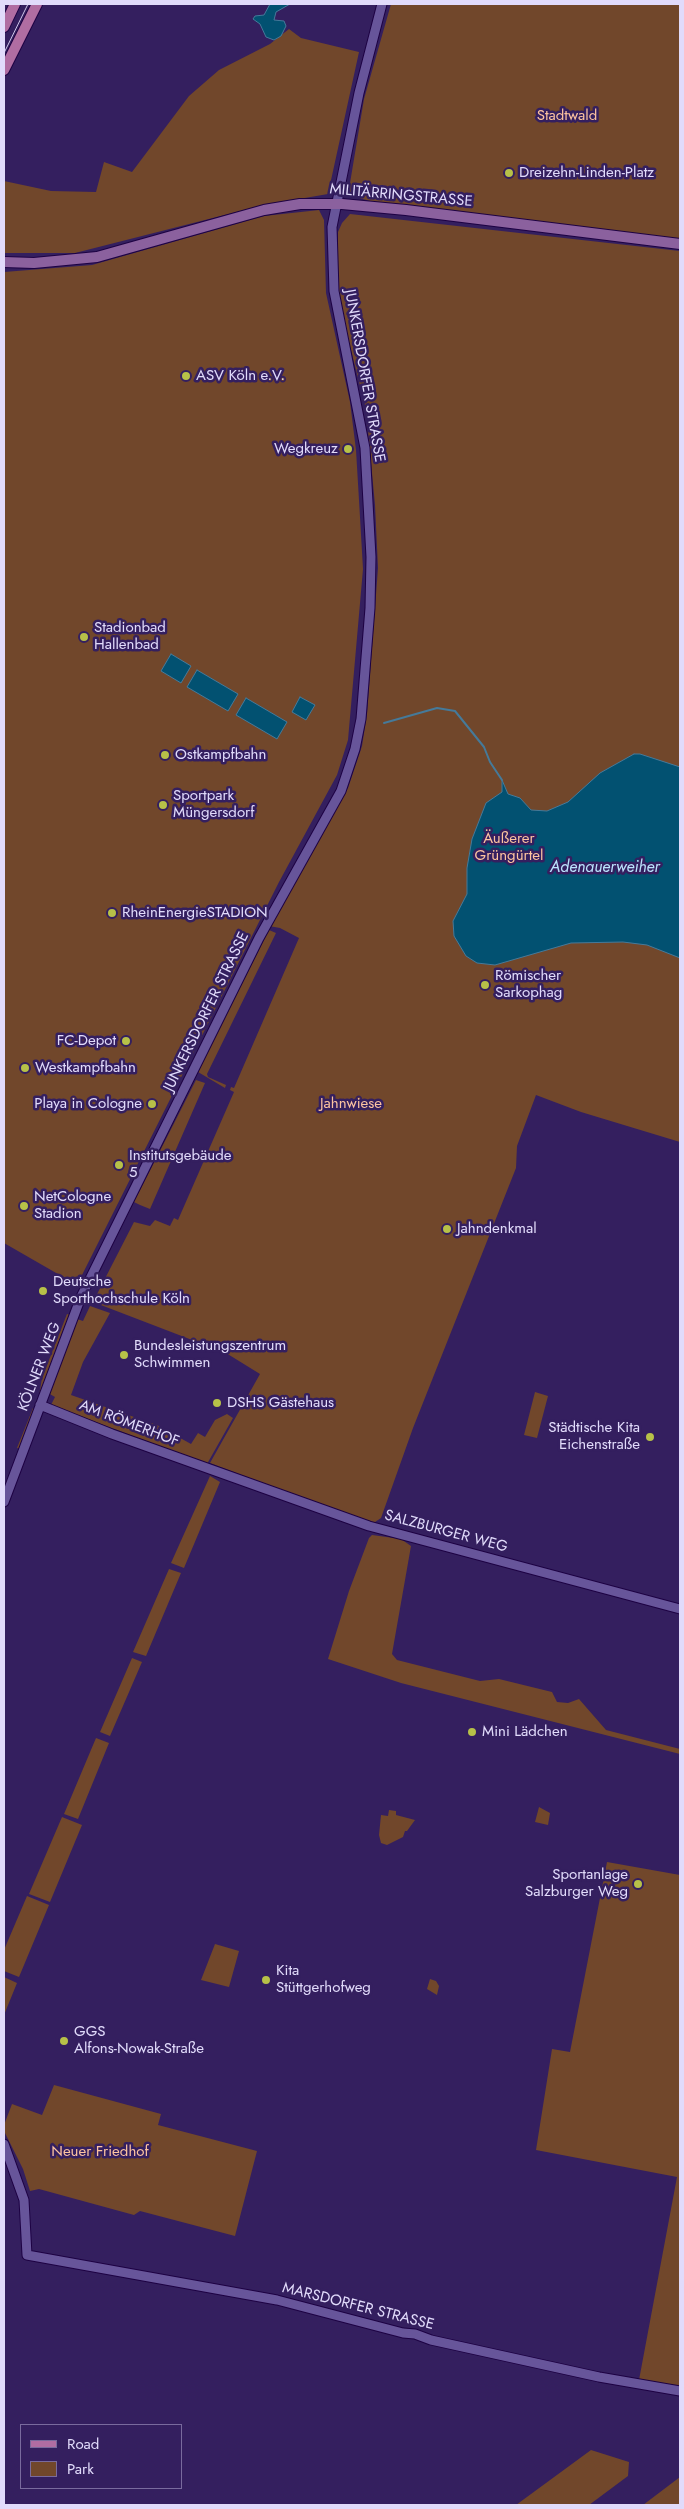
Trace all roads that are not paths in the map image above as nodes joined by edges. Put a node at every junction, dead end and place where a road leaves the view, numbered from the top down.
1 (15, 4) edge
2 (37, 4) edge
3 (382, 4) edge
4 (4, 27) edge
5 (4, 70) edge
6 (335, 204) junction
7 (680, 244) edge
8 (4, 262) edge
9 (81, 1297) joint
10 (40, 1405) junction
11 (209, 1469) joint
12 (4, 1502) edge
13 (680, 1609) edge
14 (4, 2144) edge
15 (680, 2391) edge

1 - 4 main road
2 - 5 main road
3 - 6 street, JUNKERSDORFER STRASSE
6 - 7 main road, MILITÄRRINGSTRASSE
6 - 8 main road, MILITÄRRINGSTRASSE
6 - 9 street, JUNKERSDORFER STRASSE
9 - 10 street, KÖLNER WEG
10 - 11 street, AM RÖMERHOF
10 - 12 street, KÖLNER WEG
11 - 13 street, SALZBURGER WEG
14 - 15 street, MARSDORFER STRASSE

